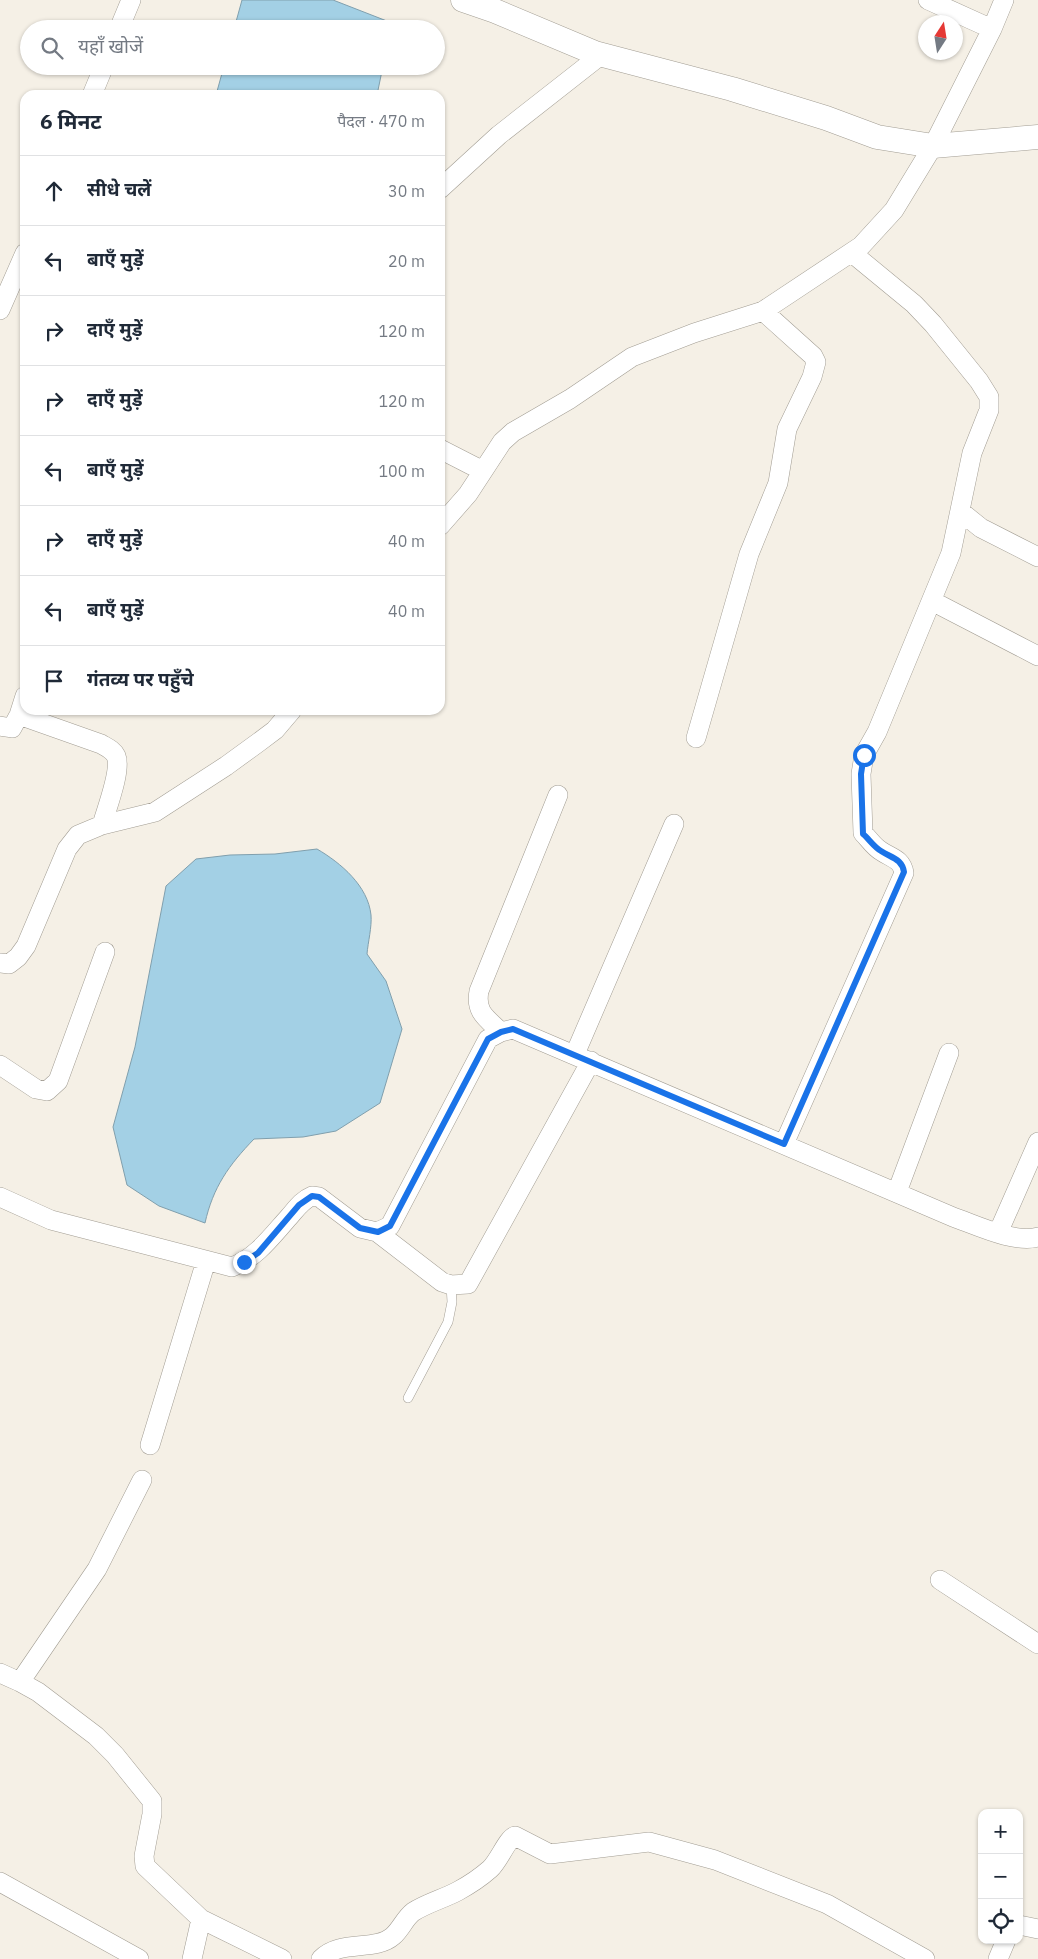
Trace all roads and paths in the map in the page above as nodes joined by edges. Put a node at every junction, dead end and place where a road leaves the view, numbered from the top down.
1 (131, 0) edge
2 (463, 0) edge
3 (928, 0) edge
4 (1004, 0) edge
5 (123, 20) edge
6 (992, 29) junction
7 (601, 55) junction
8 (100, 75) edge
9 (94, 90) edge
10 (1038, 137) edge
11 (933, 146) junction
12 (445, 184) edge
13 (852, 253) junction
14 (20, 264) edge
15 (0, 310) edge
16 (763, 311) junction
17 (445, 454) edge
18 (476, 482) junction
19 (960, 511) junction
20 (445, 520) edge
21 (1038, 557) edge
22 (932, 601) junction
23 (1038, 656) edge
24 (20, 715) joint
25 (288, 715) edge
26 (0, 726) edge
27 (696, 738) dead end
28 (558, 795) dead end
29 (674, 824) dead end
30 (102, 825) junction
31 (104, 952) dead end
32 (0, 964) edge
33 (501, 1032) junction
34 (948, 1053) dead end
35 (583, 1058) junction
36 (0, 1065) edge
37 (1038, 1142) edge
38 (784, 1144) junction
39 (896, 1192) junction
40 (0, 1198) edge
41 (378, 1232) junction
42 (998, 1233) junction
43 (1038, 1237) edge
44 (206, 1262) junction
45 (451, 1285) junction
46 (408, 1398) dead end
47 (150, 1445) dead end
48 (142, 1480) dead end
49 (940, 1580) dead end
50 (1038, 1644) edge
51 (0, 1673) edge
52 (20, 1682) junction
53 (0, 1882) edge
54 (201, 1919) junction
55 (1023, 1926) edge
56 (1038, 1929) edge
57 (1004, 1944) edge
58 (139, 1959) edge
59 (192, 1959) edge
60 (282, 1959) edge
61 (321, 1959) edge
62 (924, 1959) edge
63 (998, 1959) edge

1 - 5 street
2 - 7 street
3 - 6 street
4 - 6 street
6 - 11 street
7 - 11 street
7 - 12 street
8 - 9 street
10 - 11 street
11 - 13 street
13 - 16 street
13 - 19 street
14 - 15 street
16 - 18 street
16 - 27 street
17 - 18 street
18 - 20 street
19 - 21 street
19 - 22 street
22 - 23 street
22 - 38 street
24 - 26 street
24 - 30 street
25 - 30 street
28 - 33 street
29 - 35 street
30 - 32 street
31 - 36 street
33 - 35 street
33 - 41 street
34 - 39 street
35 - 38 street
35 - 45 street
37 - 42 street
38 - 39 street
39 - 42 street
40 - 44 street
41 - 44 street
41 - 45 street
42 - 43 street
44 - 47 street
45 - 46 lane
48 - 52 street
49 - 50 street
51 - 52 street
52 - 54 street
53 - 58 street
54 - 59 street
54 - 60 street
55 - 56 street
57 - 63 street
61 - 62 street

